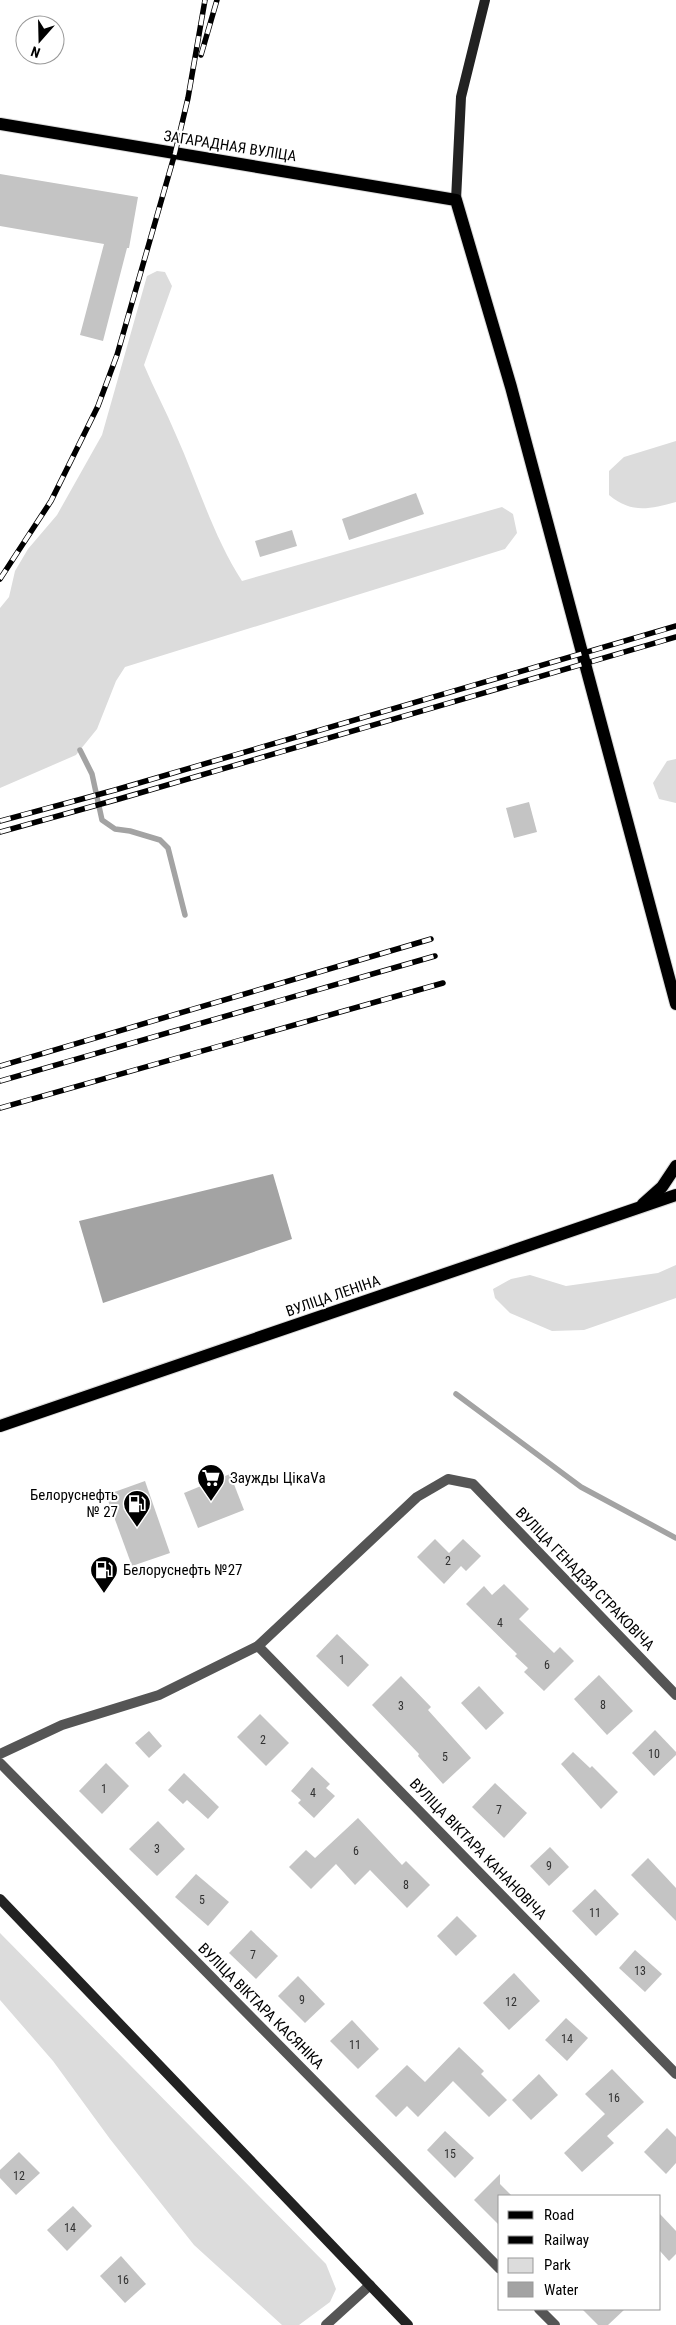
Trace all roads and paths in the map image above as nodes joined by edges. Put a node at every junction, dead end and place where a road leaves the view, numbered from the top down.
1 (485, 0) edge
2 (0, 124) edge
3 (456, 200) junction
4 (676, 1004) edge
5 (676, 1166) edge
6 (676, 1196) edge
7 (637, 1209) junction
8 (0, 1426) edge
9 (258, 1646) junction
10 (676, 1695) edge
11 (0, 1754) edge
12 (0, 1763) edge
13 (0, 1899) edge
14 (676, 2074) edge
15 (498, 2267) edge
16 (370, 2285) junction
17 (540, 2310) edge
18 (326, 2325) edge
19 (408, 2325) edge
20 (555, 2325) edge

1 - 3 street
2 - 3 main road, ЗАГАРАДНАЯ ВУЛІЦА
3 - 4 main road
5 - 7 main road
6 - 7 main road, ВУЛІЦА ЛЕНІНА
7 - 8 main road, ВУЛІЦА ЛЕНІНА
9 - 10 street, ВУЛІЦА ГЕНАДЗЯ СТРАКОВІЧА
9 - 11 street
9 - 14 street, ВУЛІЦА ВІКТАРА КАНАНОВІЧА
12 - 15 street, ВУЛІЦА ВІКТАРА КАСЯНІКА
13 - 16 street
16 - 18 street
16 - 19 street
17 - 20 street

